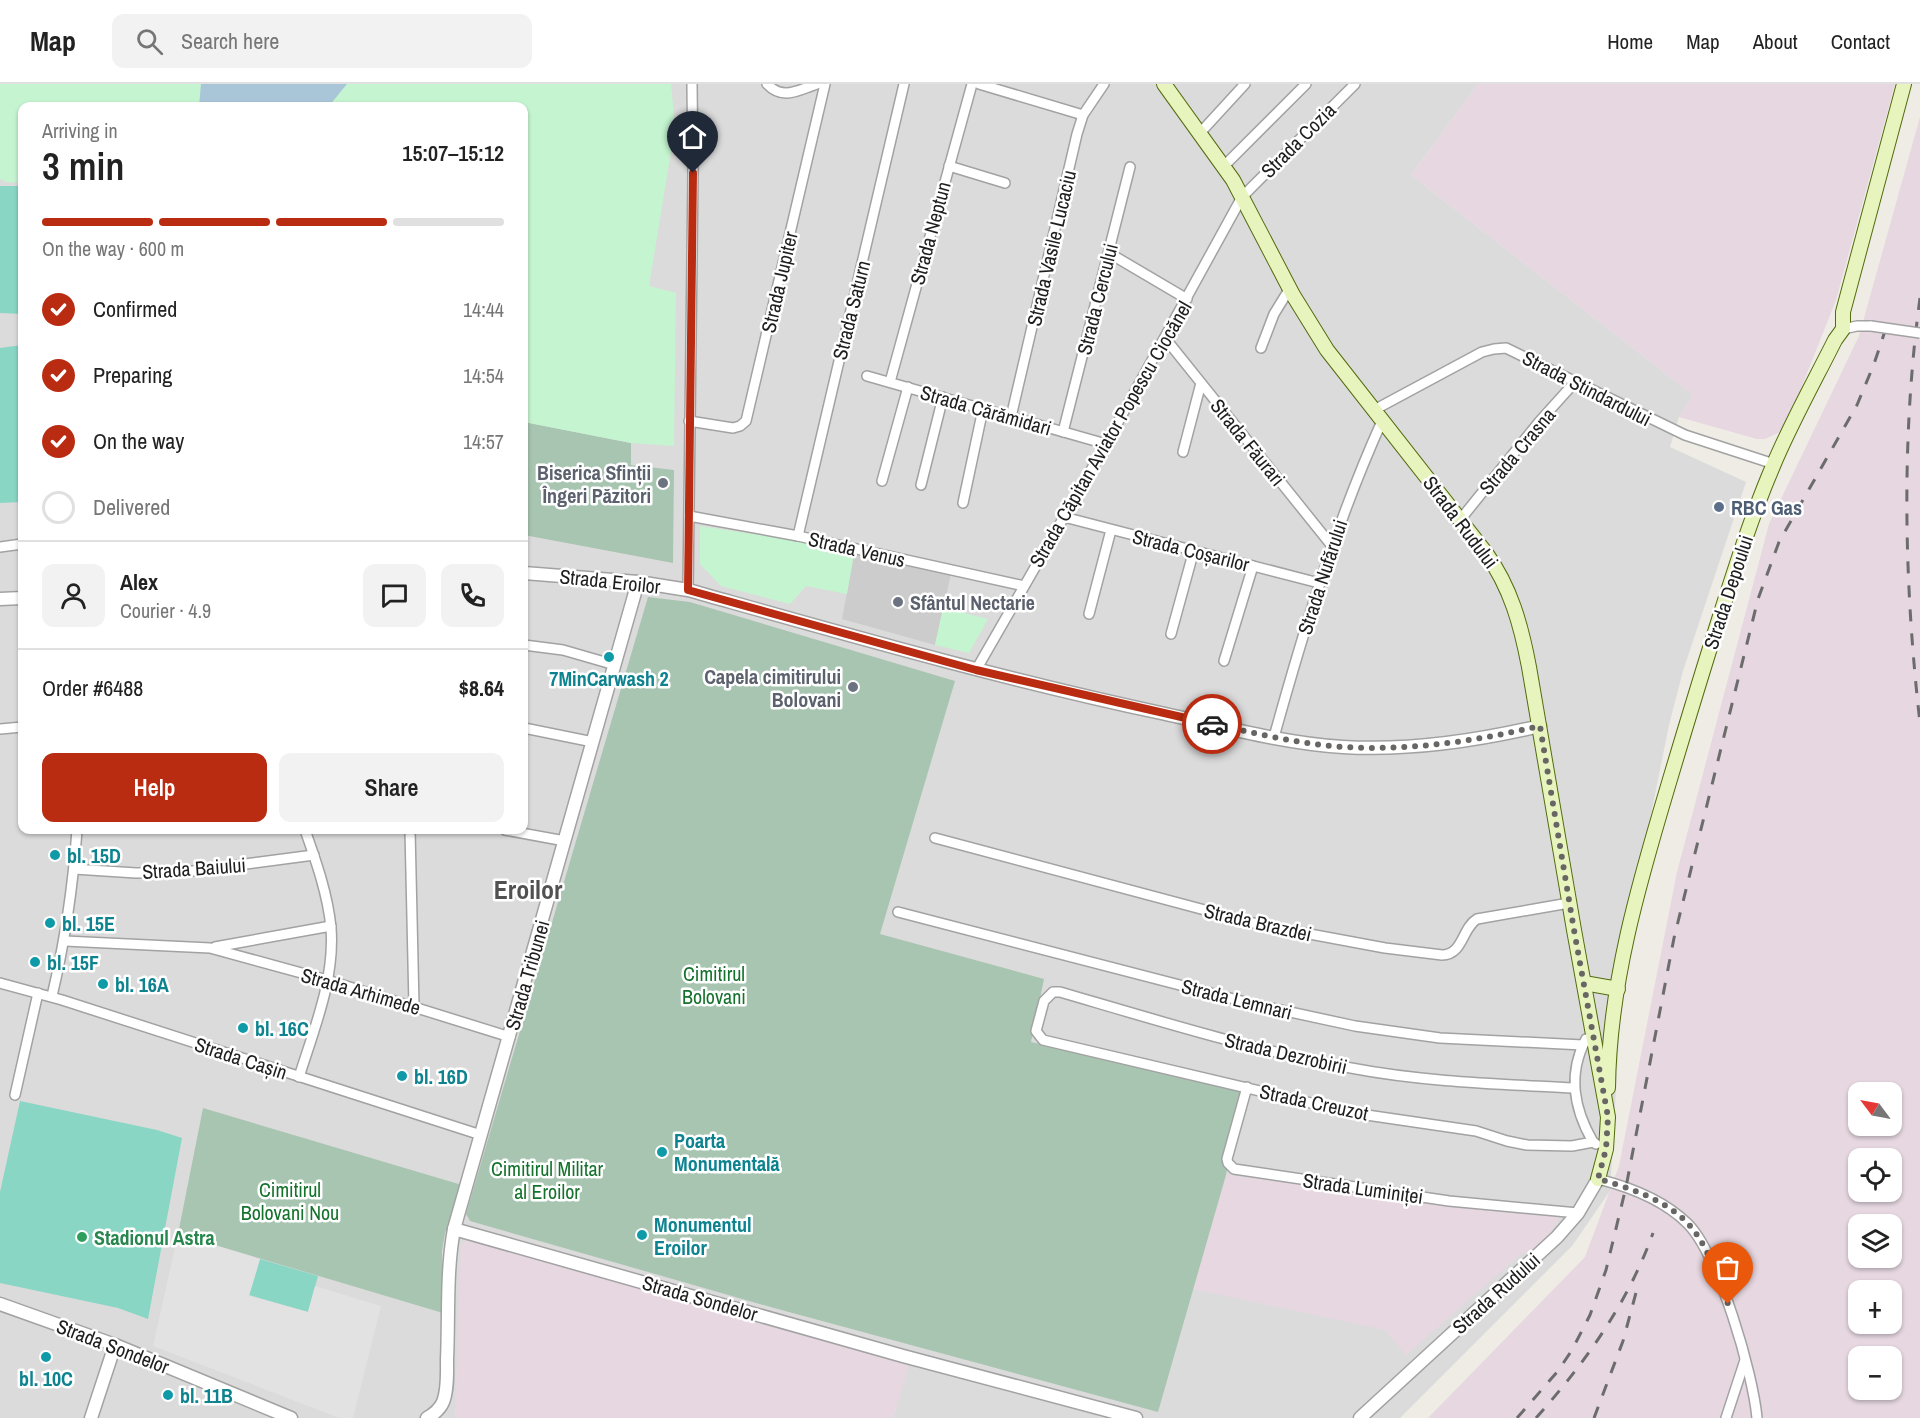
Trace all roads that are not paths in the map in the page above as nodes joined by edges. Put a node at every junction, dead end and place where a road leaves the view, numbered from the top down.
1 (692, 84) edge
2 (767, 84) edge
3 (817, 84) edge
4 (825, 84) edge
5 (904, 84) edge
6 (972, 84) edge
7 (979, 84) edge
8 (1104, 84) edge
9 (1164, 84) edge
10 (1245, 84) edge
11 (1306, 84) edge
12 (1355, 84) edge
13 (1904, 84) edge
14 (1083, 116) junction
15 (1200, 133) junction
16 (949, 166) junction
17 (1224, 166) junction
18 (1130, 167) dead end
19 (1005, 183) dead end
20 (1242, 197) junction
21 (1109, 253) junction
22 (1290, 288) junction
23 (1187, 299) junction
24 (1842, 329) junction
25 (1920, 333) edge
26 (1165, 338) junction
27 (1261, 348) dead end
28 (867, 376) dead end
29 (890, 382) junction
30 (1575, 382) junction
31 (1201, 383) junction
32 (908, 387) junction
33 (943, 398) junction
34 (984, 409) junction
35 (1378, 415) junction
36 (1011, 417) junction
37 (689, 421) junction
38 (1063, 432) junction
39 (1106, 444) junction
40 (1183, 452) dead end
41 (1774, 464) junction
42 (882, 481) dead end
43 (921, 484) dead end
44 (963, 503) dead end
45 (689, 516) junction
46 (1064, 517) junction
47 (1460, 520) junction
48 (1111, 530) junction
49 (798, 536) junction
50 (18, 545) edge
51 (1332, 546) junction
52 (0, 547) edge
53 (1194, 550) junction
54 (1253, 566) junction
55 (528, 573) edge
56 (638, 582) junction
57 (1319, 583) junction
58 (1024, 586) junction
59 (688, 590) junction
60 (18, 598) edge
61 (0, 599) edge
62 (1089, 614) dead end
63 (1171, 634) dead end
64 (528, 646) edge
65 (1224, 661) dead end
66 (615, 665) junction
67 (976, 670) junction
68 (1540, 726) junction
69 (18, 727) edge
70 (0, 729) edge
71 (528, 729) edge
72 (1274, 737) junction
73 (593, 742) junction
74 (77, 834) edge
75 (306, 834) edge
76 (410, 834) edge
77 (527, 834) edge
78 (935, 838) dead end
79 (565, 841) junction
80 (314, 855) junction
81 (74, 869) junction
82 (1569, 903) junction
83 (897, 912) dead end
84 (331, 926) junction
85 (65, 942) junction
86 (210, 948) junction
87 (327, 980) junction
88 (1584, 982) junction
89 (0, 983) edge
90 (1618, 989) junction
91 (38, 993) junction
92 (52, 996) junction
93 (414, 1006) junction
94 (1591, 1029) junction
95 (1039, 1036) joint
96 (510, 1037) junction
97 (1583, 1045) junction
98 (299, 1077) junction
99 (1247, 1087) junction
100 (1574, 1088) junction
101 (15, 1095) dead end
102 (1608, 1117) junction
103 (481, 1135) junction
104 (1593, 1142) junction
105 (1606, 1149) junction
106 (1598, 1179) junction
107 (1578, 1213) junction
108 (454, 1228) junction
109 (0, 1304) edge
110 (115, 1345) junction
111 (1745, 1359) junction
112 (1759, 1416) edge
113 (91, 1418) edge
114 (291, 1418) edge
115 (427, 1418) edge
116 (1136, 1418) edge
117 (1360, 1418) edge
118 (1726, 1418) edge

1 - 37 street
2 - 3 street
4 - 37 street, Strada Jupiter
5 - 49 street, Strada Saturn
6 - 16 street, Strada Neptun
7 - 14 street
8 - 14 street, Strada Vasile Lucaciu
9 - 15 main road, Strada Rudului
10 - 15 street
11 - 17 street
12 - 20 street, Strada Cozia
13 - 24 main road, Strada Depoului
14 - 36 street, Strada Vasile Lucaciu
15 - 17 main road, Strada Rudului
16 - 19 street
16 - 29 street, Strada Neptun
17 - 20 main road, Strada Rudului
18 - 21 street, Strada Cercului
20 - 22 main road, Strada Rudului
20 - 23 street, Strada Căpitan Aviator Popescu Ciocănel
21 - 23 street
21 - 38 street, Strada Cercului
22 - 27 street
22 - 35 main road, Strada Rudului
23 - 26 street, Strada Căpitan Aviator Popescu Ciocănel
24 - 25 street, bridge
24 - 41 main road, Strada Depoului
26 - 31 street, Strada Făurari
26 - 39 street, Strada Căpitan Aviator Popescu Ciocănel
28 - 29 street, Strada Cărămidari
29 - 32 street, Strada Cărămidari
30 - 35 street, Strada Stindardului
30 - 41 street, Strada Stindardului
30 - 47 street, Strada Crasna
31 - 40 street
31 - 51 street, Strada Făurari
32 - 33 street, Strada Cărămidari
32 - 42 street
33 - 34 street, Strada Cărămidari
33 - 43 street
34 - 36 street, Strada Cărămidari
34 - 44 street
35 - 47 main road, Strada Rudului
35 - 51 street, Strada Nufărului
36 - 38 street, Strada Cărămidari
37 - 45 street
38 - 39 street, Strada Cărămidari
39 - 46 street, Strada Căpitan Aviator Popescu Ciocănel
41 - 90 main road, Strada Depoului
45 - 49 street, Strada Venus
45 - 59 street
46 - 48 street, Strada Coșarilor
46 - 58 street, Strada Căpitan Aviator Popescu Ciocănel
47 - 68 main road, Strada Rudului
48 - 53 street, Strada Coșarilor
48 - 62 street
49 - 58 street, Strada Venus
50 - 52 street
51 - 57 street, Strada Nufărului
53 - 54 street, Strada Coșarilor
53 - 63 street
54 - 57 street, Strada Coșarilor
54 - 65 street
55 - 56 street, Strada Eroilor
56 - 59 street, Strada Eroilor
56 - 66 street, Strada Tribunei
57 - 72 street, Strada Nufărului
58 - 67 street, Strada Căpitan Aviator Popescu Ciocănel
59 - 67 street, Strada Eroilor
60 - 61 street
64 - 66 street
66 - 73 street, Strada Tribunei
67 - 72 street, Strada Eroilor
68 - 72 street, Strada Eroilor
68 - 82 main road, Strada Rudului
69 - 70 street
71 - 73 street
73 - 79 street, Strada Tribunei
74 - 81 street
75 - 80 street
76 - 93 street
77 - 79 street
78 - 82 street, Strada Brazdei
79 - 96 street, Strada Tribunei
80 - 81 street, Strada Baiului
80 - 84 street
81 - 85 street
82 - 88 main road, Strada Rudului
83 - 97 street, Strada Lemnari
84 - 86 street, Strada Arhimede
84 - 87 street
85 - 86 street, Strada Arhimede
85 - 92 street
86 - 87 street, Strada Arhimede
87 - 93 street, Strada Arhimede
87 - 98 street
88 - 90 main road
88 - 94 main road, Strada Rudului
89 - 91 street, Strada Cașin
90 - 102 main road, Strada Depoului
91 - 92 street, Strada Cașin
91 - 101 street
92 - 98 street, Strada Cașin
93 - 96 street, Strada Arhimede
94 - 97 street
94 - 102 main road, Strada Rudului
95 - 99 street, Strada Creuzot
95 - 100 street, Strada Dezrobirii
96 - 103 street, Strada Tribunei
97 - 100 street
98 - 103 street, Strada Cașin
99 - 104 street, Strada Creuzot
99 - 107 street, Strada Luminiței
100 - 104 street
102 - 105 main road, Strada Rudului
103 - 108 street, Strada Tribunei
104 - 105 street
105 - 106 main road, Strada Rudului
106 - 107 street, Strada Rudului
106 - 111 street
107 - 117 street, Strada Rudului
108 - 115 street
108 - 116 street, Strada Sondelor
109 - 110 street, Strada Sondelor
110 - 113 street
110 - 114 street, Strada Sondelor
111 - 112 street
111 - 118 street

